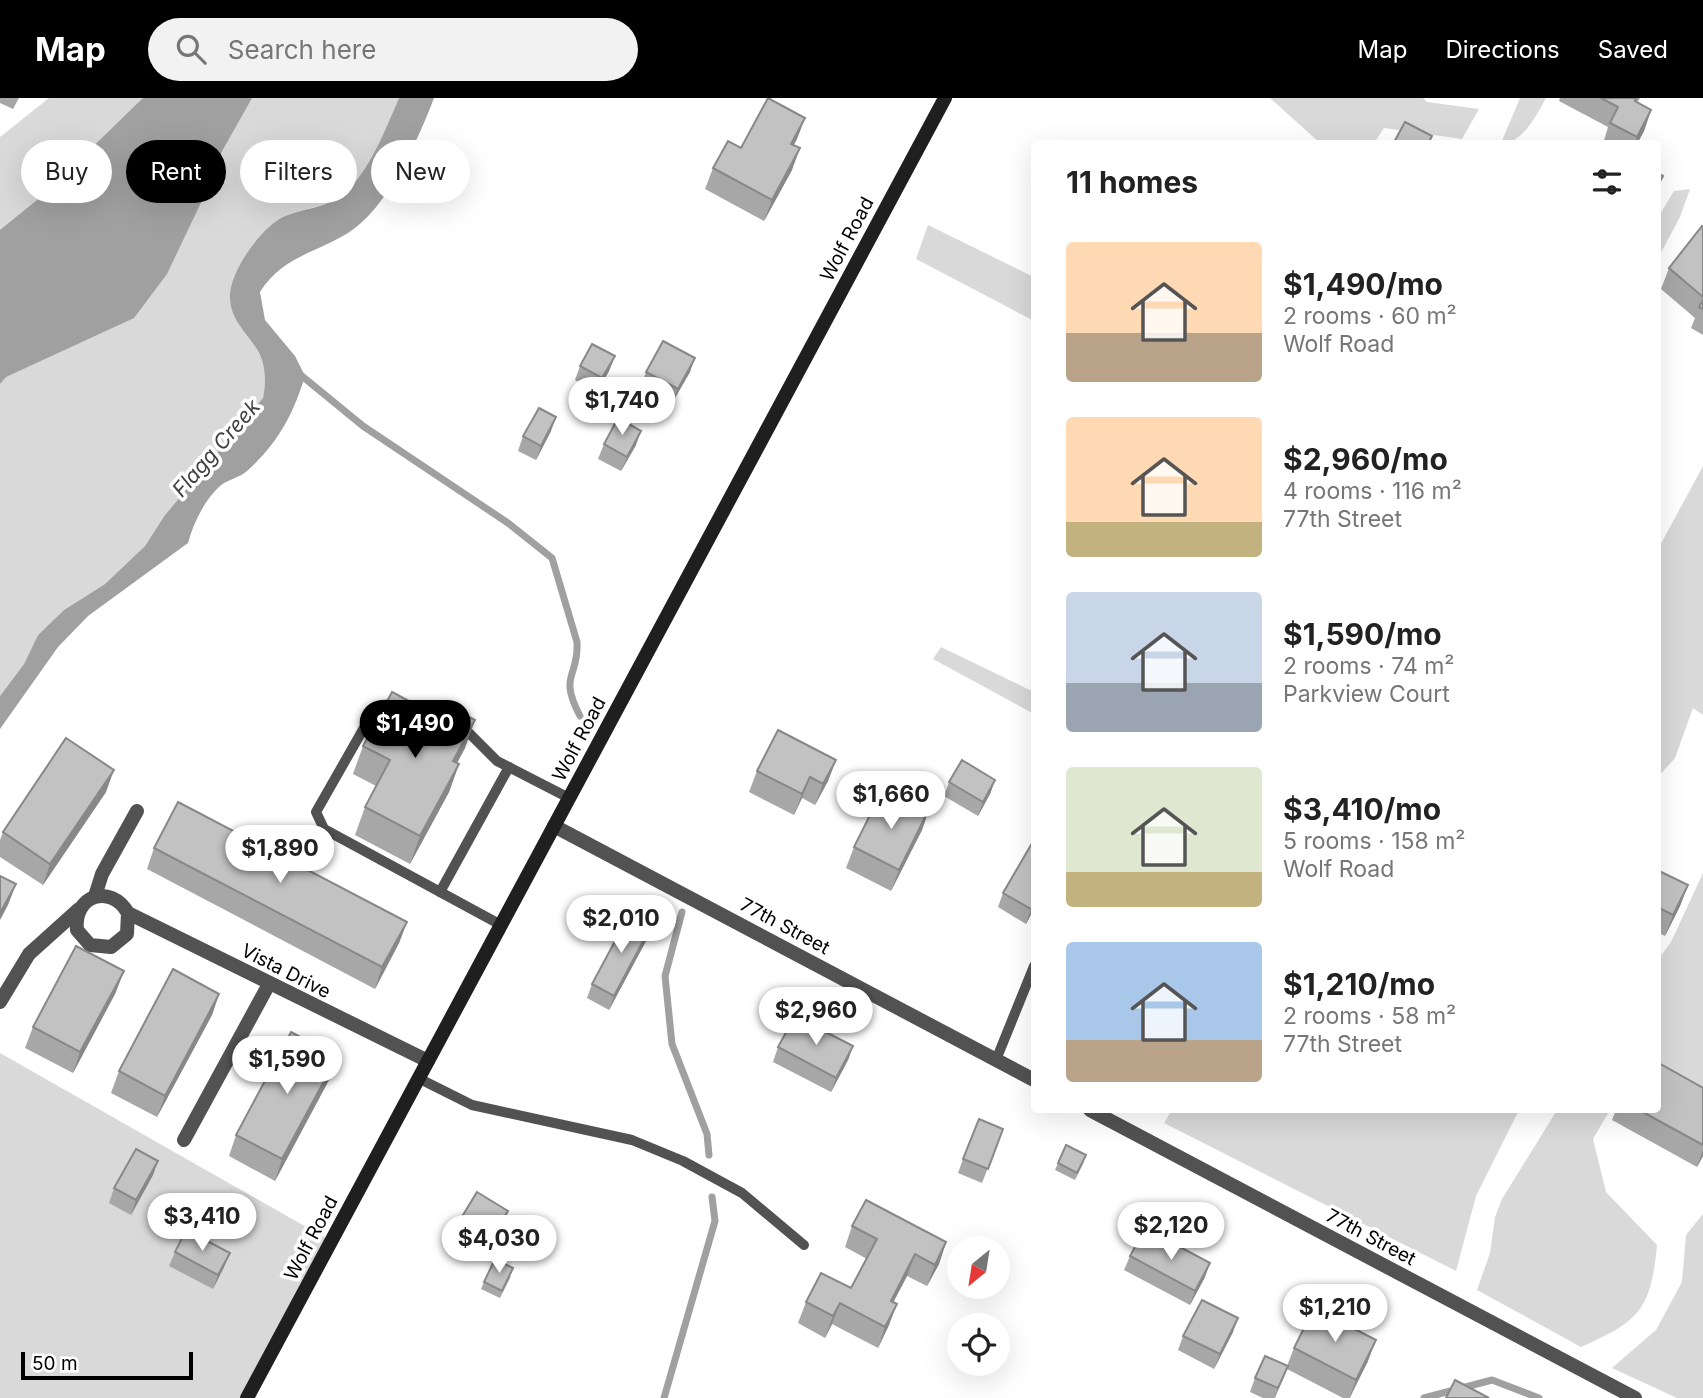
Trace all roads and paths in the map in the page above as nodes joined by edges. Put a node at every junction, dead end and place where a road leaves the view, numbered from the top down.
1 (945, 98) edge
2 (405, 704) edge
3 (448, 719) edge
4 (509, 767) junction
5 (569, 798) junction
6 (137, 811) dead end
7 (554, 826) junction
8 (440, 892) junction
9 (95, 896) junction
10 (79, 909) junction
11 (128, 914) junction
12 (501, 925) junction
13 (1031, 974) edge
14 (269, 984) junction
15 (0, 1002) edge
16 (996, 1060) junction
17 (428, 1061) junction
18 (418, 1078) junction
19 (1031, 1078) edge
20 (1096, 1113) edge
21 (184, 1140) dead end
22 (804, 1245) dead end
23 (247, 1398) edge
24 (1635, 1398) edge

1 - 5 street, Wolf Road
2 - 8 lane
3 - 4 lane
4 - 5 lane
4 - 8 lane
5 - 7 street, Wolf Road
6 - 9 street
7 - 12 street, Wolf Road
7 - 16 street, 77th Street
8 - 12 lane
9 - 10 street
9 - 11 street, Vista Drive
10 - 11 street
10 - 15 street
11 - 14 street, Vista Drive
12 - 17 street, Wolf Road
13 - 16 lane
14 - 17 street, Vista Drive
14 - 21 street
16 - 19 street, 77th Street
17 - 18 street, Wolf Road
18 - 22 lane
18 - 23 street, Wolf Road
20 - 24 street, 77th Street

